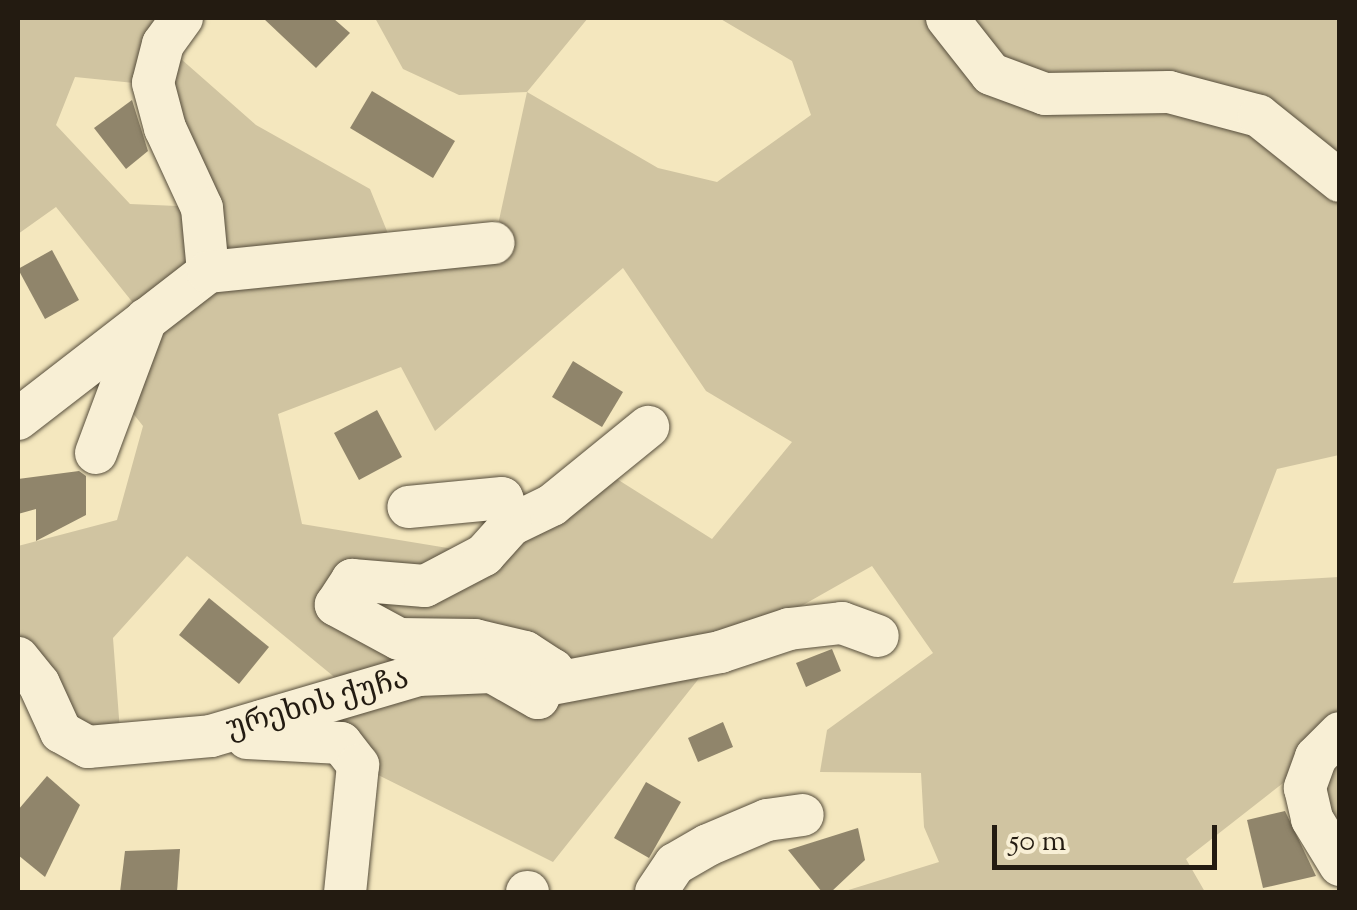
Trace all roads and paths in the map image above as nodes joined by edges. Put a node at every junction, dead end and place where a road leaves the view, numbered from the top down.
1 (182, 18) edge
2 (947, 18) edge
3 (1340, 181) edge
4 (494, 244) dead end
5 (208, 272) junction
6 (146, 319) junction
7 (18, 419) edge
8 (648, 427) dead end
9 (96, 453) dead end
10 (408, 508) dead end
11 (511, 525) junction
12 (878, 636) dead end
13 (18, 658) edge
14 (551, 684) junction
15 (1340, 733) edge
16 (211, 736) junction
17 (803, 815) dead end
18 (1340, 866) edge
19 (346, 892) edge
20 (656, 892) edge

1 - 5 street
2 - 3 street
4 - 5 street
5 - 6 street
6 - 7 street
6 - 9 street
8 - 11 street
10 - 11 street
11 - 14 street, ურეხის ქუჩა
12 - 14 street
13 - 16 street, ურეხის ქუჩა
14 - 16 street, ურეხის ქუჩა
15 - 18 street
16 - 19 street, ურეხის ქუჩა
17 - 20 street

